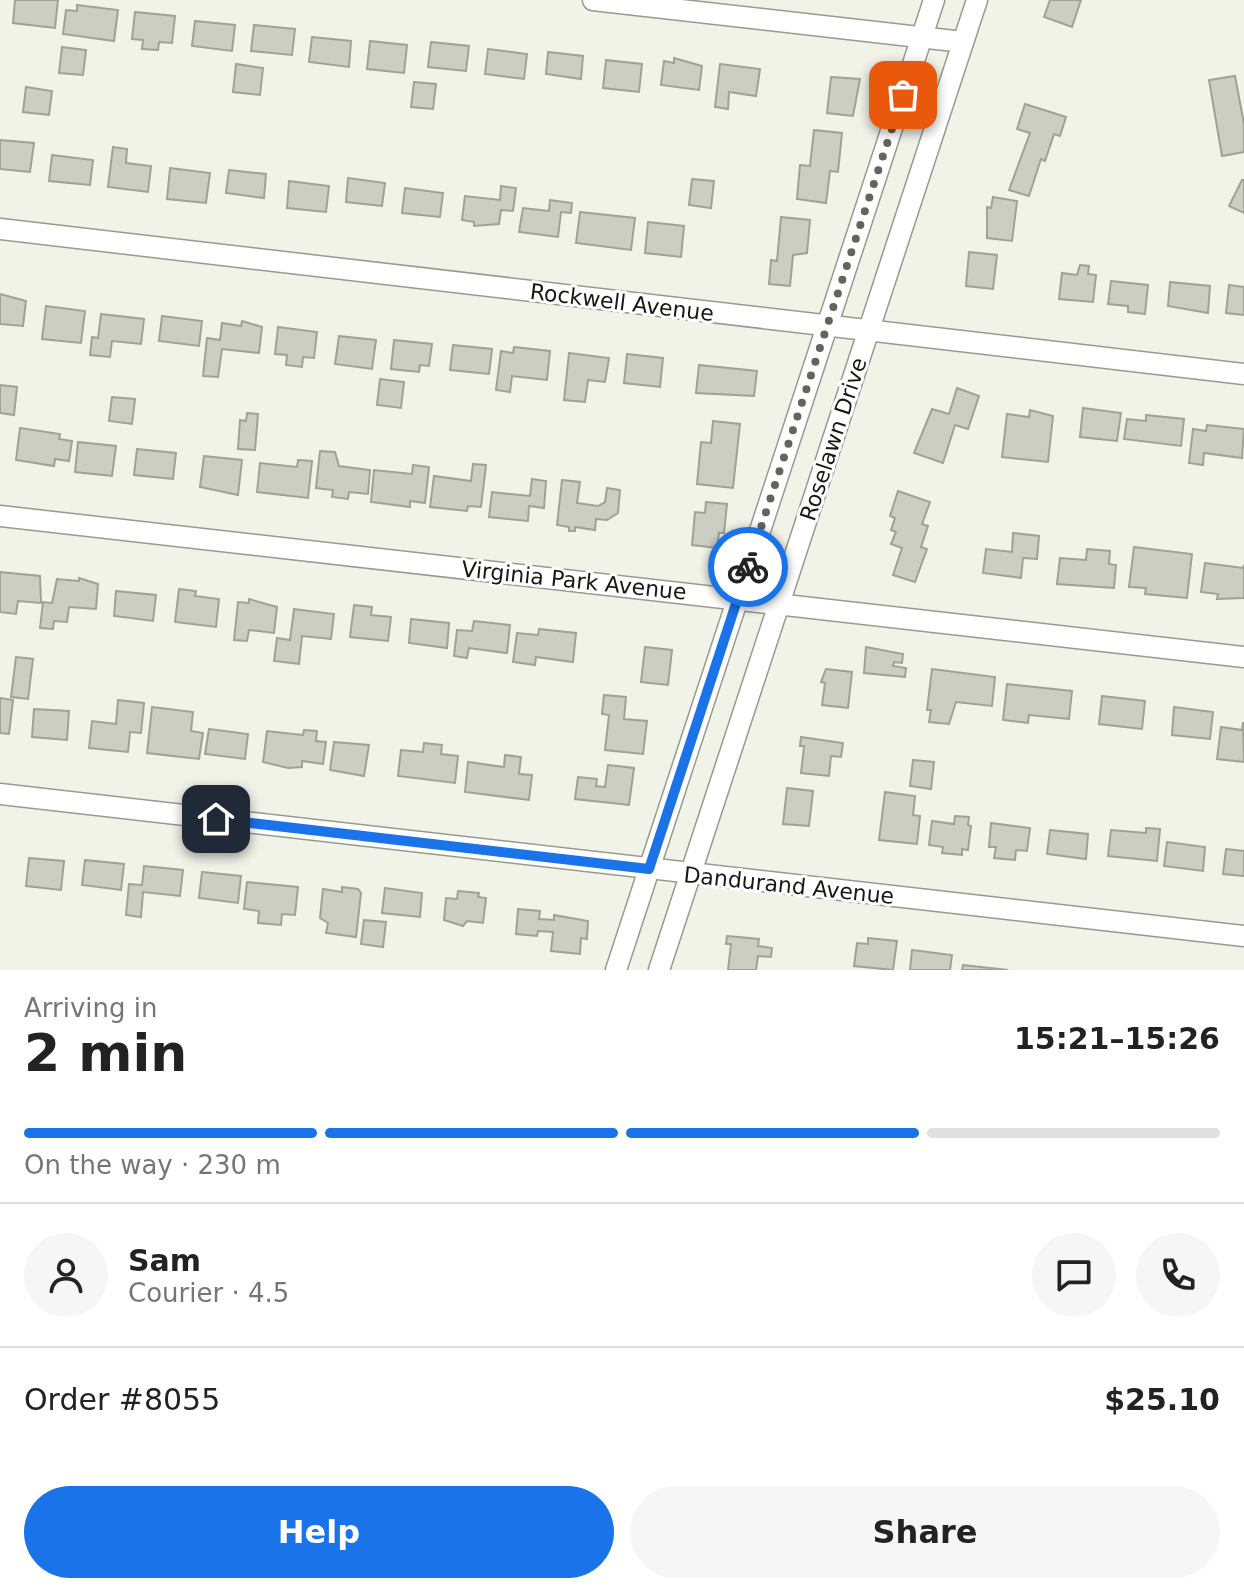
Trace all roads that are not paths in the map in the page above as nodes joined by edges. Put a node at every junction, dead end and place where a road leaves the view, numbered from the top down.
1 (593, 0) edge
2 (934, 0) edge
3 (977, 0) edge
4 (922, 37) junction
5 (963, 42) junction
6 (0, 229) edge
7 (827, 326) junction
8 (869, 331) junction
9 (1244, 374) edge
10 (0, 516) edge
11 (738, 599) junction
12 (779, 603) junction
13 (1244, 657) edge
14 (0, 794) edge
15 (649, 869) junction
16 (691, 874) junction
17 (1244, 936) edge
18 (616, 970) edge
19 (659, 970) edge

1 - 4 street
2 - 4 street, Roselawn Drive
3 - 5 street, Roselawn Drive
4 - 5 street
4 - 7 street, Roselawn Drive
5 - 8 street, Roselawn Drive
6 - 7 street, Rockwell Avenue
7 - 8 street, Rockwell Avenue
7 - 11 street, Roselawn Drive
8 - 9 street, Rockwell Avenue
8 - 12 street, Roselawn Drive
10 - 11 street, Virginia Park Avenue
11 - 12 street, Virginia Park Avenue
11 - 15 street, Roselawn Drive
12 - 13 street, Virginia Park Avenue
12 - 16 street, Roselawn Drive
14 - 15 street, Dandurand Avenue
15 - 16 street, Dandurand Avenue
15 - 18 street, Roselawn Drive
16 - 17 street, Dandurand Avenue
16 - 19 street, Roselawn Drive

